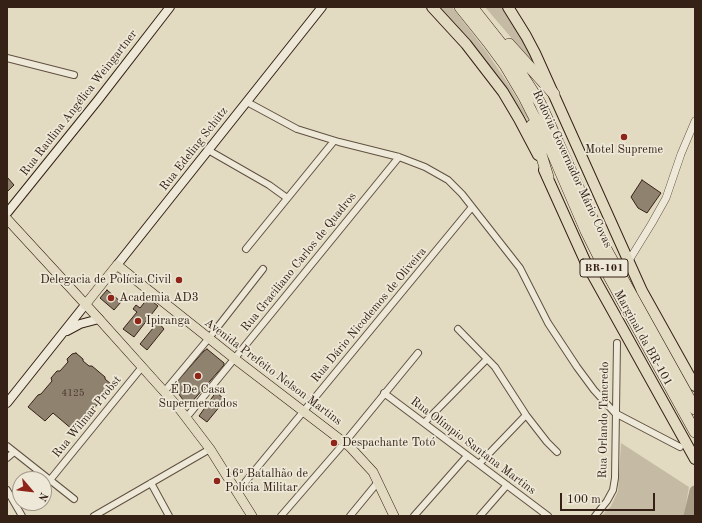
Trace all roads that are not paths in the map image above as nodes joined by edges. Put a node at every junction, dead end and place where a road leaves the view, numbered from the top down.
1 (170, 7) edge
2 (322, 7) edge
3 (432, 7) edge
4 (460, 7) edge
5 (473, 7) edge
6 (508, 7) edge
7 (7, 58) edge
8 (74, 74) dead end
9 (554, 94) junction
10 (524, 97) junction
11 (247, 102) junction
12 (695, 121) edge
13 (334, 141) junction
14 (208, 150) junction
15 (399, 157) junction
16 (548, 177) junction
17 (287, 198) junction
18 (472, 207) junction
19 (7, 213) edge
20 (7, 219) edge
21 (246, 249) dead end
22 (628, 262) junction
23 (117, 265) junction
24 (263, 269) dead end
25 (85, 305) junction
26 (99, 319) junction
27 (458, 329) dead end
28 (63, 333) junction
29 (209, 338) junction
30 (617, 343) dead end
31 (418, 353) dead end
32 (235, 359) junction
33 (487, 359) junction
34 (142, 367) junction
35 (695, 386) edge
36 (164, 392) junction
37 (384, 393) junction
38 (7, 403) edge
39 (695, 409) edge
40 (304, 411) junction
41 (615, 413) junction
42 (526, 415) junction
43 (186, 418) junction
44 (424, 423) junction
45 (695, 432) edge
46 (345, 442) junction
47 (7, 446) edge
48 (684, 447) junction
49 (210, 449) junction
50 (14, 452) junction
51 (557, 452) dead end
52 (467, 456) junction
53 (7, 458) edge
54 (695, 459) edge
55 (479, 464) junction
56 (38, 471) edge
57 (52, 478) edge
58 (52, 482) edge
59 (378, 482) junction
60 (151, 483) junction
61 (507, 485) junction
62 (7, 490) edge
63 (237, 492) junction
64 (74, 499) dead end
65 (98, 515) edge
66 (22, 516) edge
67 (169, 516) edge
68 (252, 516) edge
69 (281, 516) edge
70 (350, 516) edge
71 (394, 516) edge
72 (414, 516) edge
73 (480, 516) edge
74 (548, 516) edge
75 (595, 516) edge

1 - 19 main road, Rua Raulina Angélica Weingartner
2 - 11 main road, Rua Edeling Schütz
3 - 16 highway, Marginal da BR-101
4 - 10 highway, Rodovia Governador Mário Covas / BR-101
5 - 9 highway
5 - 39 highway, Rodovia Governador Mário Covas / BR-101
6 - 9 highway, Marginal da BR-101
7 - 8 street
9 - 22 highway, Marginal da BR-101
10 - 16 highway
10 - 45 highway, Rodovia Governador Mário Covas / BR-101
11 - 13 street
11 - 14 main road, Rua Edeling Schütz
12 - 22 street
13 - 15 street
13 - 17 street
14 - 17 street
14 - 23 main road, Rua Edeling Schütz
15 - 18 street
15 - 32 street, Rua Graciliano Carlos de Quadros
16 - 48 highway, Marginal da BR-101
17 - 21 street
18 - 40 street, Rua Dário Nicodemos de Oliveira
18 - 41 street
20 - 25 main road
22 - 35 highway, Marginal da BR-101
23 - 25 main road, Rua Edeling Schütz
23 - 29 main road, Avenida Prefeito Nelson Martins
24 - 29 street
25 - 26 main road
25 - 28 main road
26 - 28 main road
26 - 34 main road
27 - 33 street
28 - 38 main road
29 - 32 main road, Avenida Prefeito Nelson Martins
29 - 36 street
30 - 41 street, Rua Orlando Tancredo
31 - 37 street
32 - 40 main road, Avenida Prefeito Nelson Martins
32 - 43 street, Rua Graciliano Carlos de Quadros
33 - 42 street
33 - 44 street
34 - 36 main road
34 - 57 street, Rua Wilmar Probst
36 - 43 main road
37 - 44 street, Rua Olímpio Santana Martins
37 - 46 street
40 - 46 main road, Avenida Prefeito Nelson Martins
40 - 63 street, Rua Dário Nicodemos de Oliveira
41 - 48 street
41 - 75 street, Rua Orlando Tancredo
42 - 51 street
42 - 55 street
43 - 49 main road
44 - 52 street, Rua Olímpio Santana Martins
46 - 59 main road, Avenida Prefeito Nelson Martins
46 - 69 street
47 - 50 street
48 - 54 highway, Marginal da BR-101
49 - 60 street
49 - 63 main road
50 - 53 street
50 - 56 street
52 - 55 street, Rua Olímpio Santana Martins
52 - 72 street
55 - 61 street, Rua Olímpio Santana Martins
58 - 64 street
59 - 70 street
59 - 71 main road, Avenida Prefeito Nelson Martins
60 - 65 street
60 - 67 street
61 - 73 street
61 - 74 street, Rua Olímpio Santana Martins
62 - 66 street
63 - 68 main road

